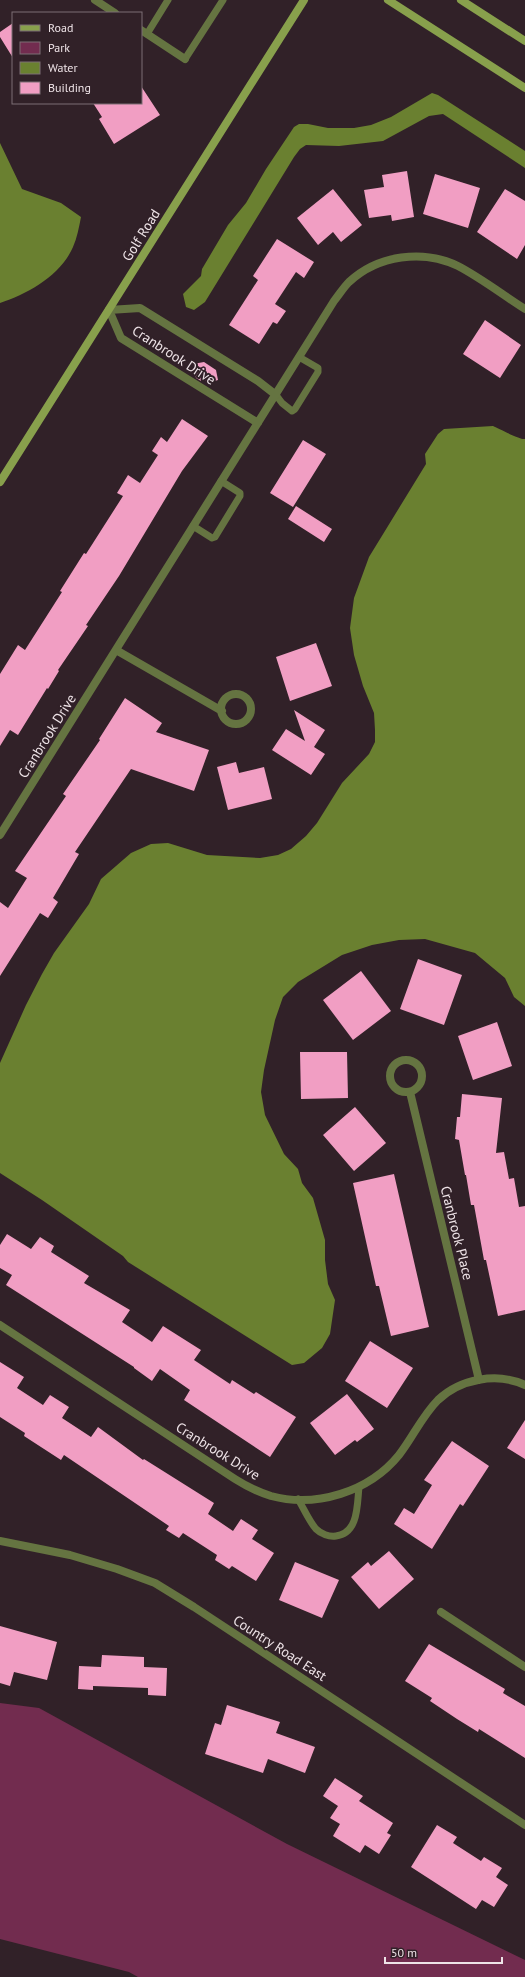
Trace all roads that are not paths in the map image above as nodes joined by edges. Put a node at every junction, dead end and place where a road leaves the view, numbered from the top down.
1 (95, 0) edge
2 (168, 0) edge
3 (223, 0) edge
4 (304, 0) edge
5 (388, 0) edge
6 (461, 0) edge
7 (113, 12) edge
8 (144, 32) edge
9 (525, 41) edge
10 (185, 59) joint
11 (525, 88) edge
12 (525, 309) edge
13 (109, 310) junction
14 (299, 357) junction
15 (276, 395) junction
16 (258, 423) junction
17 (221, 481) junction
18 (0, 482) edge
19 (193, 526) junction
20 (116, 650) junction
21 (222, 711) dead end
22 (0, 835) edge
23 (410, 1092) dead end
24 (0, 1325) edge
25 (479, 1380) junction
26 (525, 1385) edge
27 (359, 1487) junction
28 (298, 1499) junction
29 (0, 1541) edge
30 (441, 1612) dead end
31 (525, 1667) edge
32 (525, 1825) edge

1 - 7 street
2 - 8 lane
3 - 10 lane
4 - 13 street, Golf Road
5 - 11 street
6 - 9 street
8 - 10 street
12 - 14 street, Cranbrook Drive
13 - 15 street, Cranbrook Drive
13 - 16 street, Cranbrook Drive
13 - 18 street, Golf Road
14 - 15 street, Cranbrook Drive
14 - 15 lane
15 - 16 street, Cranbrook Drive
16 - 17 street, Cranbrook Drive
17 - 19 street, Cranbrook Drive
17 - 19 lane
19 - 20 street, Cranbrook Drive
20 - 21 street
20 - 22 street, Cranbrook Drive
23 - 25 street, Cranbrook Place
24 - 28 street, Cranbrook Drive
25 - 26 street, Cranbrook Drive
25 - 27 street, Cranbrook Drive
27 - 28 street, Cranbrook Drive
27 - 28 lane
29 - 32 street, Country Road East
30 - 31 street

